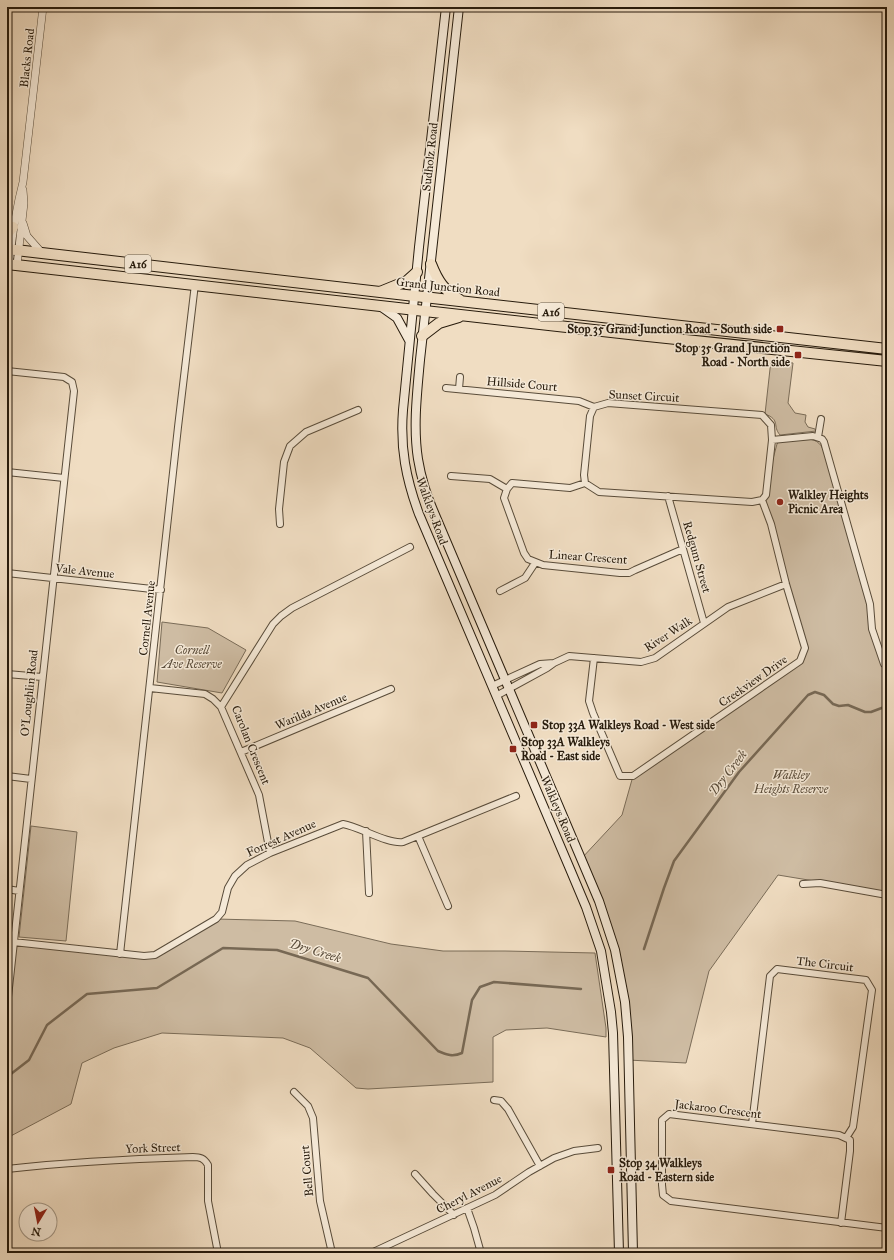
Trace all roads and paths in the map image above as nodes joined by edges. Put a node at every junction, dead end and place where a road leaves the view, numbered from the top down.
1 (43, 7) edge
2 (446, 7) edge
3 (459, 7) edge
4 (14, 227) edge
5 (12, 250) edge
6 (42, 253) junction
7 (11, 264) edge
8 (431, 264) junction
9 (197, 271) junction
10 (417, 272) junction
11 (195, 284) junction
12 (378, 292) junction
13 (414, 296) junction
14 (427, 298) junction
15 (463, 302) junction
16 (379, 305) junction
17 (413, 309) junction
18 (425, 310) junction
19 (464, 315) junction
20 (422, 336) junction
21 (409, 341) junction
22 (887, 349) edge
23 (887, 361) edge
24 (7, 371) edge
25 (460, 377) dead end
26 (446, 388) dead end
27 (459, 389) junction
28 (594, 407) junction
29 (358, 410) dead end
30 (821, 419) dead end
31 (818, 437) junction
32 (772, 440) junction
33 (7, 472) edge
34 (451, 476) dead end
35 (64, 478) junction
36 (585, 483) junction
37 (507, 489) junction
38 (668, 496) junction
39 (762, 500) junction
40 (280, 524) dead end
41 (410, 547) dead end
42 (683, 549) junction
43 (535, 562) junction
44 (7, 573) edge
45 (53, 578) junction
46 (786, 584) junction
47 (161, 590) junction
48 (500, 591) dead end
49 (704, 623) junction
50 (594, 658) junction
51 (554, 662) junction
52 (887, 666) edge
53 (7, 674) edge
54 (42, 678) junction
55 (504, 679) junction
56 (492, 686) junction
57 (150, 688) junction
58 (391, 689) dead end
59 (509, 690) junction
60 (496, 696) junction
61 (221, 707) junction
62 (241, 752) junction
63 (7, 776) edge
64 (31, 779) junction
65 (516, 796) dead end
66 (366, 831) junction
67 (418, 836) junction
68 (270, 853) junction
69 (803, 884) dead end
70 (7, 889) edge
71 (19, 891) junction
72 (369, 893) dead end
73 (887, 895) edge
74 (448, 906) dead end
75 (13, 942) junction
76 (120, 954) junction
77 (7, 1006) edge
78 (294, 1092) dead end
79 (494, 1100) dead end
80 (752, 1124) junction
81 (846, 1138) junction
82 (598, 1148) dead end
83 (540, 1166) junction
84 (7, 1170) edge
85 (415, 1174) dead end
86 (467, 1208) junction
87 (454, 1214) junction
88 (841, 1222) junction
89 (887, 1228) edge
90 (218, 1253) edge
91 (332, 1253) edge
92 (372, 1253) edge
93 (481, 1253) edge
94 (619, 1253) edge
95 (633, 1253) edge

1 - 4 street, Blacks Road
2 - 10 main road, Sudholz Road
3 - 8 main road, Sudholz Road
4 - 5 street, Blacks Road
4 - 6 street
5 - 6 highway, Grand Junction Road / A16
5 - 7 street, Blacks Road
6 - 9 highway, Grand Junction Road / A16
7 - 11 highway, A16
8 - 14 main road, Sudholz Road
8 - 15 highway
9 - 11 highway
9 - 12 highway, Grand Junction Road / A16
10 - 12 highway
10 - 13 main road, Sudholz Road
11 - 16 highway, A16
11 - 47 street, Cornell Avenue
12 - 13 highway, Grand Junction Road / A16
13 - 14 highway, Grand Junction Road / A16
13 - 17 main road, Walkleys Road
14 - 15 highway, Grand Junction Road / A16
14 - 18 main road, Sudholz Road
15 - 22 highway, Grand Junction Road / A16
16 - 17 highway, A16
16 - 21 main road
17 - 18 highway, A16
17 - 21 main road, Walkleys Road
18 - 19 highway, A16
18 - 20 main road, Walkleys Road
19 - 20 highway
19 - 23 highway, A16
20 - 55 main road, Walkleys Road
21 - 56 main road, Walkleys Road
24 - 35 street, O'Loughlin Road
25 - 27 street
26 - 27 street, Hillside Court
27 - 28 street, Hillside Court
28 - 32 street, Sunset Circuit
28 - 36 street, Sunset Circuit
29 - 40 street
30 - 31 street
31 - 32 street
31 - 52 street
32 - 39 street, Sunset Circuit
33 - 35 street
34 - 37 street
35 - 45 street, O'Loughlin Road
36 - 37 street
36 - 38 street
37 - 43 street, Linear Crescent
38 - 39 street
38 - 42 street, Redgum Street
39 - 46 street, Creekview Drive
41 - 61 street, Carolan Crescent
42 - 43 street, Linear Crescent
42 - 49 street, Redgum Street
43 - 48 street, Linear Crescent
44 - 45 street, Vale Avenue
45 - 47 street, Vale Avenue
45 - 54 street, O'Loughlin Road
46 - 49 street, River Walk
46 - 50 street, Creekview Drive
47 - 57 street, Cornell Avenue
49 - 50 street, River Walk
50 - 51 street, River Walk
51 - 55 street, River Walk
51 - 59 street, River Walk
53 - 54 street
54 - 64 street, O'Loughlin Road
55 - 56 street, River Walk
55 - 59 main road, Walkleys Road
56 - 60 main road, Walkleys Road
57 - 61 street
57 - 76 street, Cornell Avenue
58 - 62 street, Warilda Avenue
59 - 60 street, River Walk
59 - 95 main road, Walkleys Road
60 - 94 main road, Walkleys Road
61 - 62 street, Carolan Crescent
62 - 68 street, Carolan Crescent
63 - 64 street
64 - 71 street, O'Loughlin Road
65 - 67 street, Forrest Avenue
66 - 67 street, Forrest Avenue
66 - 68 street, Forrest Avenue
66 - 72 street
67 - 74 street
68 - 76 street, Forrest Avenue
69 - 73 street
70 - 71 street
71 - 75 street, O'Loughlin Road
75 - 76 street, Forrest Avenue
75 - 77 street, O'Loughlin Road
78 - 91 street, Bell Court
79 - 83 street
80 - 81 street, Jackaroo Crescent
80 - 81 street, The Circuit
80 - 88 street, Jackaroo Crescent
81 - 88 street
82 - 83 street, Cheryl Avenue
83 - 86 street, Cheryl Avenue
84 - 90 street, York Street
85 - 87 street
86 - 87 street, Cheryl Avenue
86 - 93 street
87 - 92 street, Cheryl Avenue
88 - 89 street, Jackaroo Crescent

